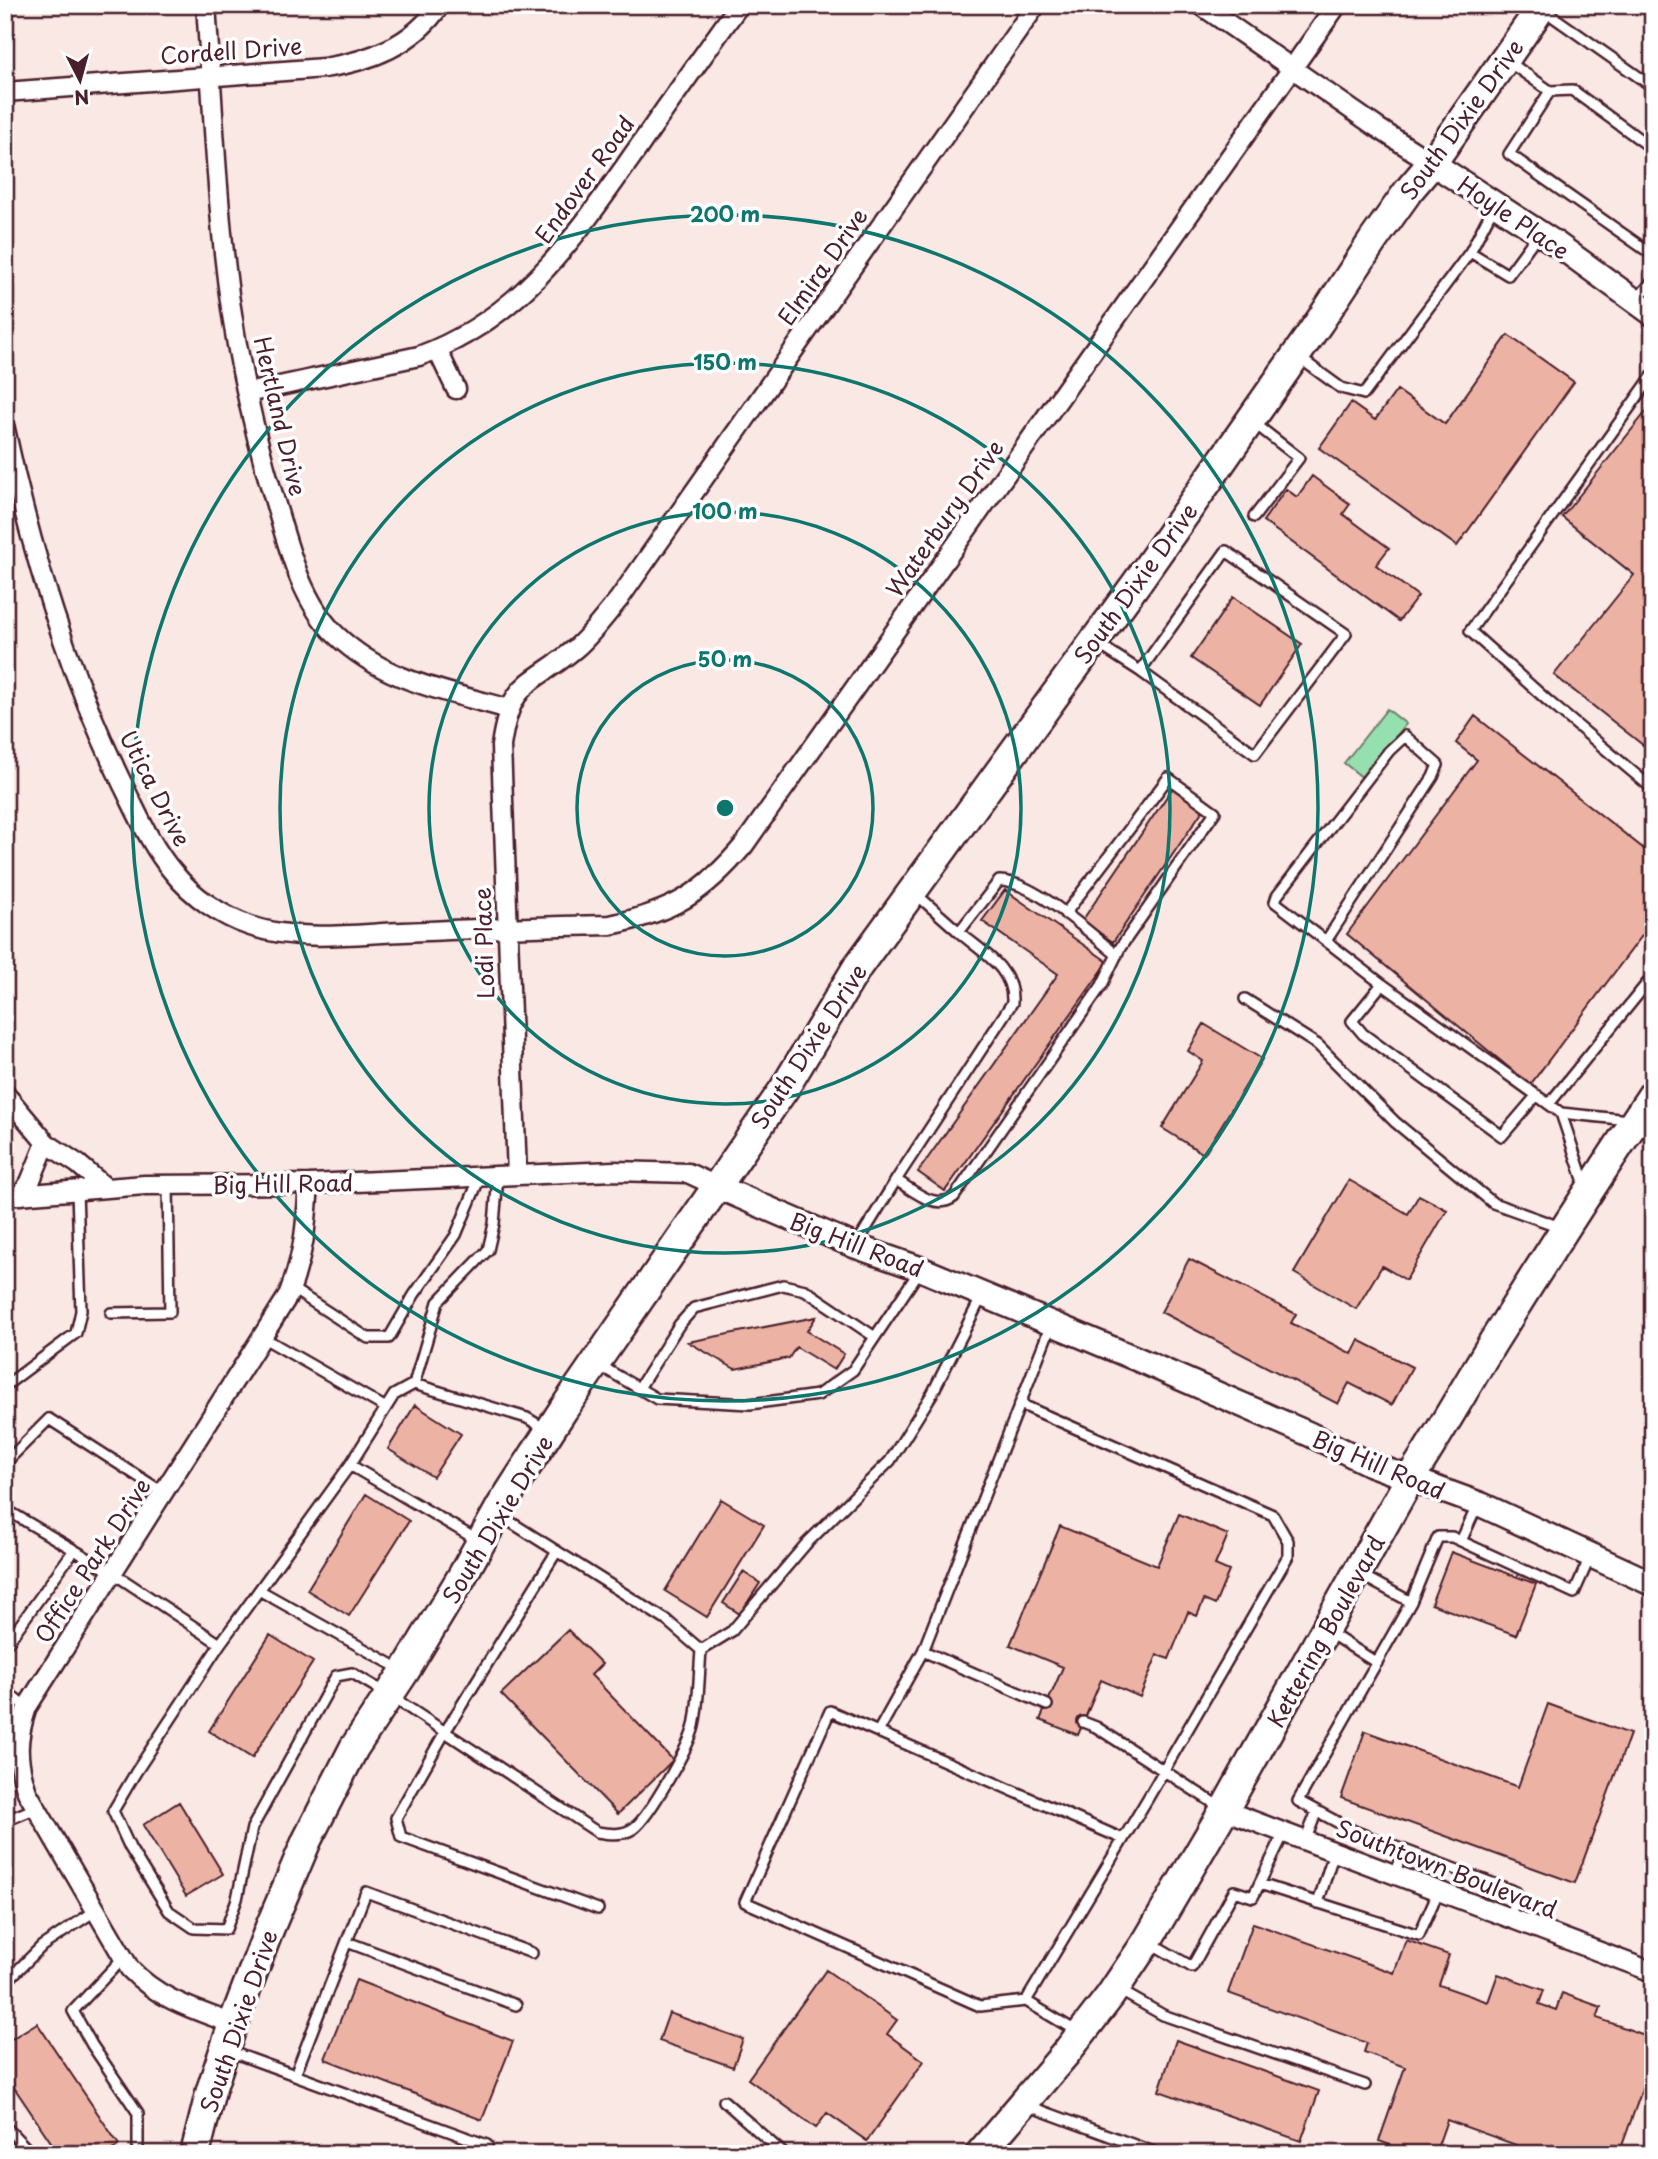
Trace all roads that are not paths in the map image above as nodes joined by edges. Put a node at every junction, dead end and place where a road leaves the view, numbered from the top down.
1 (206, 5) edge
2 (440, 5) edge
3 (739, 5) edge
4 (1036, 5) edge
5 (1200, 5) edge
6 (1337, 5) edge
7 (1542, 6) edge
8 (1505, 59) junction
9 (1291, 69) junction
10 (211, 76) junction
11 (1653, 87) edge
12 (1550, 91) junction
13 (5, 92) edge
14 (1653, 149) edge
15 (1432, 163) junction
16 (1495, 204) junction
17 (1539, 233) junction
18 (1470, 252) junction
19 (1653, 254) edge
20 (1653, 281) edge
21 (1644, 307) edge
22 (437, 349) junction
23 (1296, 355) junction
24 (1653, 375) edge
25 (456, 389) dead end
26 (247, 393) junction
27 (1251, 420) junction
28 (5, 429) edge
29 (1254, 517) dead end
30 (1094, 641) junction
31 (1140, 671) junction
32 (509, 709) junction
33 (1653, 789) edge
34 (913, 892) junction
35 (1065, 914) junction
36 (507, 928) junction
37 (959, 932) junction
38 (1326, 941) junction
39 (1116, 955) junction
40 (1653, 976) edge
41 (1382, 984) junction
42 (1245, 999) dead end
43 (5, 1094) edge
44 (1537, 1095) junction
45 (1549, 1104) junction
46 (1645, 1111) edge
47 (1562, 1113) junction
48 (46, 1143) junction
49 (517, 1175) junction
50 (498, 1176) junction
51 (480, 1177) junction
52 (896, 1180) junction
53 (309, 1184) junction
54 (168, 1185) junction
55 (716, 1186) junction
56 (106, 1188) junction
57 (78, 1191) junction
58 (1588, 1194) junction
59 (13, 1196) edge
60 (1564, 1228) junction
61 (855, 1246) junction
62 (921, 1269) junction
63 (291, 1289) junction
64 (983, 1295) junction
65 (111, 1313) dead end
66 (1052, 1324) junction
67 (262, 1337) junction
68 (875, 1337) junction
69 (596, 1363) junction
70 (414, 1384) junction
71 (5, 1386) edge
72 (639, 1388) junction
73 (1020, 1404) junction
74 (386, 1408) junction
75 (549, 1432) junction
76 (5, 1463) edge
77 (350, 1465) junction
78 (1409, 1480) junction
79 (164, 1493) junction
80 (1478, 1504) junction
81 (5, 1510) edge
82 (497, 1513) junction
83 (1461, 1541) junction
84 (481, 1542) junction
85 (74, 1550) junction
86 (557, 1551) junction
87 (1590, 1556) junction
88 (113, 1573) junction
89 (1358, 1573) junction
90 (1653, 1584) edge
91 (259, 1590) junction
92 (1411, 1602) junction
93 (1326, 1630) junction
94 (220, 1644) junction
95 (5, 1646) edge
96 (701, 1650) junction
97 (923, 1650) junction
98 (1377, 1663) junction
99 (405, 1671) junction
100 (5, 1691) edge
101 (389, 1695) junction
102 (1047, 1705) dead end
103 (27, 1707) junction
104 (1083, 1722) dead end
105 (445, 1732) junction
106 (878, 1732) junction
107 (1164, 1770) junction
108 (36, 1808) junction
109 (1224, 1810) junction
110 (1317, 1811) junction
111 (5, 1821) edge
112 (1284, 1833) junction
113 (1123, 1839) junction
114 (1305, 1841) junction
115 (1403, 1850) junction
116 (1334, 1852) junction
117 (1394, 1875) junction
118 (1260, 1884) junction
119 (1438, 1892) junction
120 (1318, 1903) junction
121 (598, 1909) dead end
122 (95, 1911) junction
123 (1510, 1919) junction
124 (1147, 1941) junction
125 (346, 1942) junction
126 (532, 1953) dead end
127 (122, 1958) junction
128 (1653, 1972) edge
129 (5, 1983) edge
130 (1115, 1988) junction
131 (1026, 2001) junction
132 (516, 2005) dead end
133 (1081, 2034) junction
134 (229, 2037) junction
135 (295, 2075) junction
136 (1365, 2085) dead end
137 (724, 2101) dead end
138 (1024, 2104) junction
139 (5, 2126) edge
140 (1155, 2152) edge
141 (32, 2154) edge
142 (138, 2154) edge
143 (195, 2154) edge
144 (484, 2154) edge
145 (784, 2154) edge
146 (980, 2154) edge

1 - 10 street, Hertland Drive
2 - 10 street, Cordell Drive
3 - 22 street, Endover Road
4 - 32 street, Elmira Drive
5 - 9 street, Hoyle Place
6 - 9 street, Waterbury Drive
7 - 8 main road, South Dixie Drive
7 - 11 lane
8 - 12 lane
8 - 15 main road, South Dixie Drive
9 - 15 street, Hoyle Place
9 - 36 street, Waterbury Drive
10 - 13 street, Cordell Drive
10 - 26 street, Hertland Drive
12 - 14 lane
12 - 19 lane
15 - 16 street, Hoyle Place
15 - 23 main road, South Dixie Drive
16 - 17 street, Hoyle Place
16 - 18 lane
17 - 18 lane
17 - 21 street, Hoyle Place
18 - 23 lane
20 - 21 lane
22 - 25 street
22 - 26 street, Endover Road
23 - 27 main road, South Dixie Drive
24 - 33 lane
26 - 32 street, Hertland Drive
27 - 29 lane
27 - 30 main road, South Dixie Drive
28 - 36 street, Utica Drive
30 - 31 lane
30 - 34 main road, South Dixie Drive
31 - 31 lane
32 - 36 street, Lodi Place
34 - 37 lane
34 - 55 main road, South Dixie Drive
35 - 37 lane
35 - 39 lane
35 - 39 lane
36 - 49 street, Lodi Place
37 - 52 lane
38 - 38 lane
38 - 41 lane
39 - 52 lane
40 - 45 lane
41 - 44 lane
41 - 44 lane
42 - 60 lane
43 - 48 street
44 - 45 lane
45 - 47 lane
46 - 47 lane
46 - 58 main road, Kettering Boulevard
47 - 58 lane
48 - 56 street
48 - 59 street
49 - 50 street, Big Hill Road
49 - 55 street, Big Hill Road
50 - 51 street, Big Hill Road
50 - 70 lane
51 - 53 street, Big Hill Road
51 - 63 lane
52 - 61 lane
53 - 54 street, Big Hill Road
53 - 63 street, Office Park Drive
54 - 56 street, Big Hill Road
54 - 65 lane
55 - 61 street, Big Hill Road
55 - 69 main road, South Dixie Drive
56 - 57 street, Big Hill Road
57 - 59 street, Big Hill Road
57 - 71 lane
58 - 60 main road, Kettering Boulevard
60 - 78 main road, Kettering Boulevard
61 - 62 street, Big Hill Road
62 - 64 street, Big Hill Road
62 - 68 lane
63 - 67 street, Office Park Drive
64 - 66 street, Big Hill Road
64 - 96 lane
66 - 73 lane
66 - 78 street, Big Hill Road
67 - 74 lane
67 - 79 street, Office Park Drive
68 - 72 lane
68 - 72 lane
69 - 72 lane
69 - 75 main road, South Dixie Drive
70 - 74 lane
70 - 75 lane
73 - 97 lane
73 - 107 lane
74 - 77 lane
75 - 82 main road, South Dixie Drive
76 - 79 lane
77 - 84 lane
77 - 91 lane
78 - 80 street, Big Hill Road
78 - 89 main road, Kettering Boulevard
79 - 88 street, Office Park Drive
80 - 83 lane
80 - 87 street, Big Hill Road
81 - 85 lane
82 - 84 main road, South Dixie Drive
82 - 86 lane
83 - 87 lane
83 - 92 lane
84 - 99 main road, South Dixie Drive
85 - 88 lane
85 - 95 lane
86 - 96 lane
86 - 105 lane
87 - 90 street, Big Hill Road
88 - 94 lane
88 - 103 street, Office Park Drive
89 - 92 lane
89 - 93 main road, Kettering Boulevard
91 - 94 lane
91 - 99 lane
92 - 98 lane
93 - 98 lane
93 - 109 main road, Kettering Boulevard
94 - 101 lane
96 - 105 lane
97 - 102 lane
97 - 106 lane
98 - 110 lane
99 - 101 main road, South Dixie Drive
100 - 103 lane
101 - 105 lane
101 - 134 main road, South Dixie Drive
103 - 108 street, Office Park Drive
104 - 107 lane
105 - 121 lane
106 - 113 lane
106 - 131 lane
107 - 109 lane
107 - 113 lane
108 - 111 lane
108 - 122 street, Office Park Drive
109 - 112 street, Southtown Boulevard
109 - 124 main road, Kettering Boulevard
110 - 114 lane
110 - 115 lane
112 - 114 street, Southtown Boulevard
112 - 118 lane
113 - 131 lane
114 - 116 street, Southtown Boulevard
115 - 117 lane
115 - 123 lane
116 - 117 street, Southtown Boulevard
116 - 120 lane
117 - 119 street, Southtown Boulevard
118 - 120 lane
118 - 124 lane
119 - 120 lane
119 - 123 street, Southtown Boulevard
122 - 127 street, Office Park Drive
122 - 129 lane
123 - 128 street, Southtown Boulevard
124 - 130 main road, Kettering Boulevard
125 - 126 lane
125 - 132 lane
125 - 135 lane
127 - 134 street, Office Park Drive
127 - 142 lane
130 - 133 main road, Kettering Boulevard
130 - 136 lane
131 - 133 lane
133 - 138 main road, Kettering Boulevard
134 - 135 lane
134 - 143 main road, South Dixie Drive
135 - 144 lane
137 - 145 lane
138 - 140 lane
138 - 146 main road, Kettering Boulevard
139 - 141 lane

